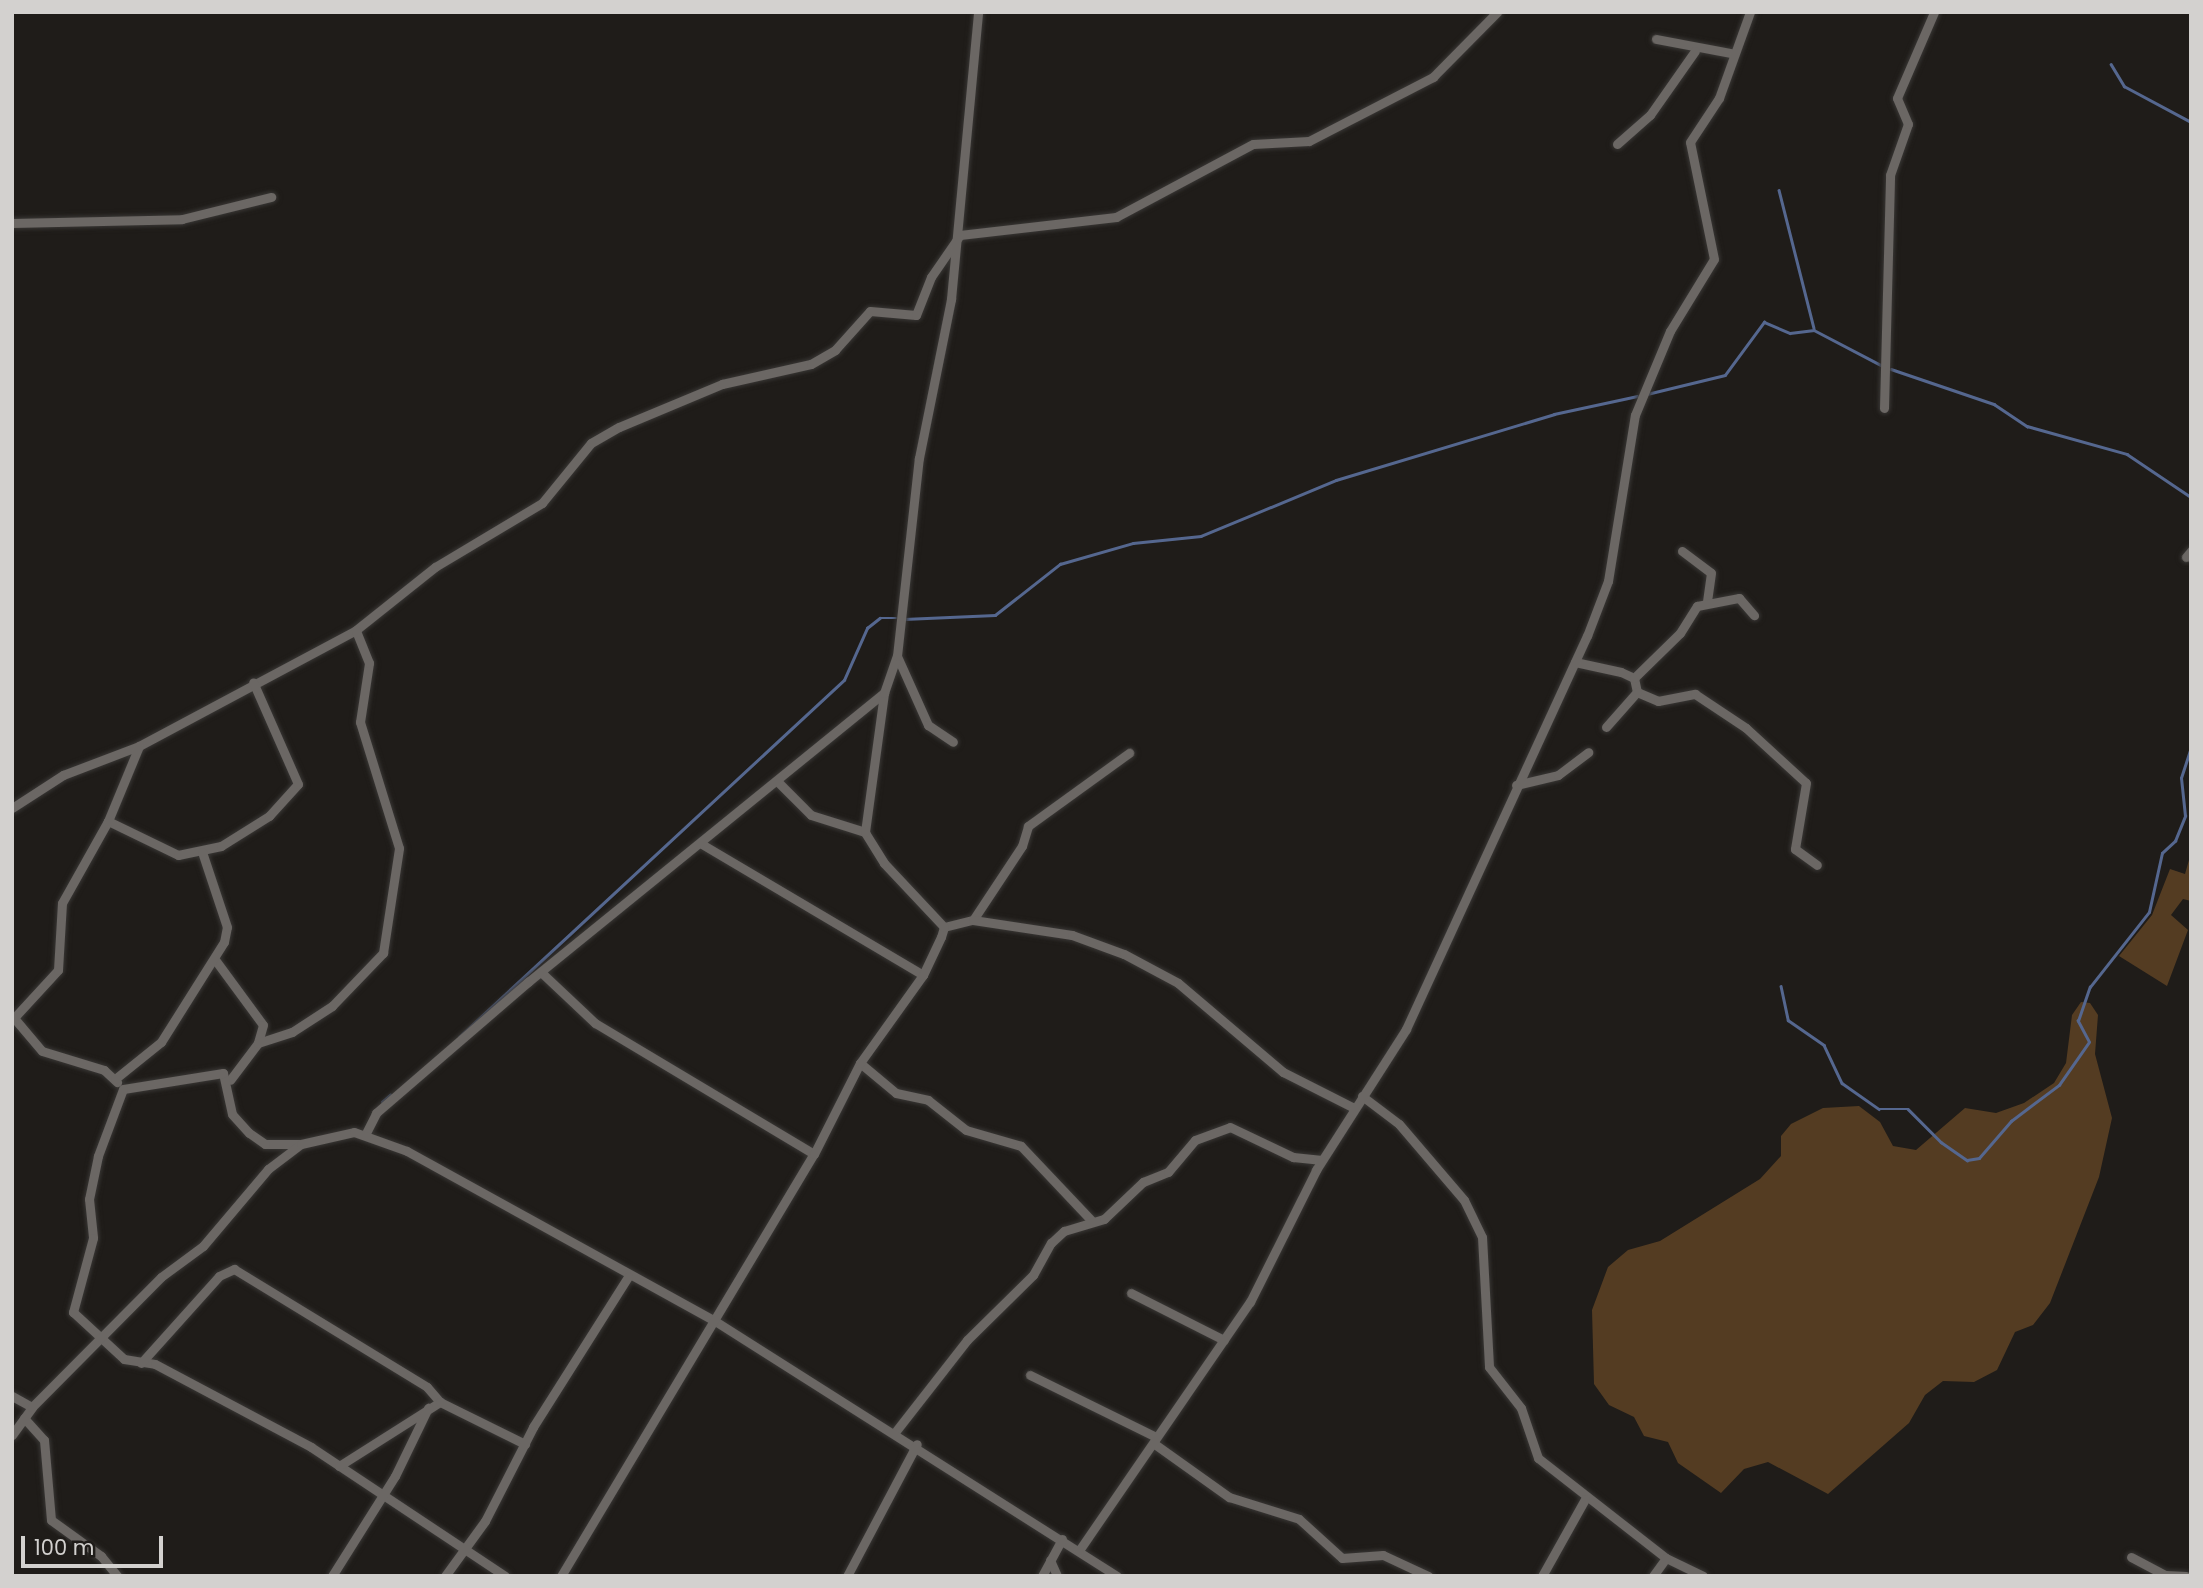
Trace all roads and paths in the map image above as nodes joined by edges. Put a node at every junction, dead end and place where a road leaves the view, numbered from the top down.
1 (978, 12) edge
2 (1497, 12) edge
3 (1749, 12) edge
4 (1934, 12) edge
5 (1656, 39) dead end
6 (1695, 51) junction
7 (1731, 53) junction
8 (1617, 144) dead end
9 (271, 197) dead end
10 (12, 223) edge
11 (960, 235) junction
12 (1884, 408) dead end
13 (1682, 551) dead end
14 (1707, 603) junction
15 (1754, 615) dead end
16 (356, 630) junction
17 (897, 656) junction
18 (1576, 662) junction
19 (1634, 678) junction
20 (253, 682) junction
21 (1637, 692) junction
22 (884, 693) junction
23 (1606, 727) dead end
24 (953, 742) dead end
25 (139, 746) junction
26 (1588, 752) dead end
27 (1129, 753) dead end
28 (779, 783) junction
29 (1516, 785) junction
30 (12, 807) edge
31 (108, 821) junction
32 (865, 832) junction
33 (700, 843) junction
34 (202, 852) junction
35 (1817, 866) dead end
36 (973, 920) junction
37 (944, 927) junction
38 (216, 961) junction
39 (542, 972) junction
40 (923, 975) junction
41 (13, 1019) edge
42 (258, 1044) junction
43 (860, 1063) junction
44 (115, 1079) junction
45 (230, 1080) junction
46 (123, 1088) junction
47 (1362, 1096) junction
48 (1352, 1107) junction
49 (365, 1135) junction
50 (301, 1144) junction
51 (814, 1154) junction
52 (1322, 1160) junction
53 (1092, 1221) junction
54 (628, 1277) junction
55 (1131, 1293) dead end
56 (715, 1321) junction
57 (100, 1338) junction
58 (1224, 1340) junction
59 (141, 1363) junction
60 (1030, 1375) dead end
61 (12, 1396) edge
62 (440, 1402) junction
63 (429, 1406) junction
64 (32, 1407) junction
65 (24, 1418) junction
66 (895, 1431) junction
67 (12, 1435) edge
68 (1156, 1441) junction
69 (525, 1444) junction
70 (917, 1444) junction
71 (339, 1466) junction
72 (380, 1494) junction
73 (1585, 1499) junction
74 (1062, 1539) junction
75 (463, 1549) junction
76 (1080, 1549) junction
77 (2132, 1557) dead end
78 (1666, 1558) junction
79 (1050, 1560) junction
80 (117, 1576) edge
81 (332, 1576) edge
82 (444, 1576) edge
83 (505, 1576) edge
84 (561, 1576) edge
85 (847, 1576) edge
86 (1042, 1576) edge
87 (1058, 1576) edge
88 (1116, 1576) edge
89 (1428, 1576) edge
90 (1542, 1576) edge
91 (1653, 1576) edge
92 (1703, 1576) edge
93 (2186, 1576) edge

1 - 11 street
2 - 11 street
3 - 7 street
4 - 12 street
5 - 6 street
6 - 7 street
6 - 8 street
7 - 18 street
9 - 10 street
11 - 16 street
11 - 17 street
13 - 14 street
14 - 15 street
14 - 19 street
16 - 20 street
16 - 42 street
17 - 22 street
17 - 24 street
18 - 19 street
18 - 29 street
19 - 21 street
20 - 25 street
20 - 34 street
21 - 23 street
21 - 35 street
22 - 28 street
22 - 32 street
25 - 30 street
25 - 31 street
26 - 29 street
27 - 36 street
28 - 32 street
28 - 33 street
29 - 47 street
31 - 34 street
31 - 41 street
32 - 37 street
33 - 39 street
33 - 40 street
34 - 38 street
36 - 37 street
36 - 48 street
37 - 40 street
38 - 42 street
38 - 44 street
39 - 49 street
39 - 51 street
40 - 43 street
41 - 44 street
42 - 45 street
43 - 51 street
43 - 53 street
44 - 46 street
45 - 46 street
45 - 50 street
46 - 57 street
47 - 48 street
47 - 73 street
48 - 52 street
49 - 50 street
49 - 54 street
50 - 57 street
51 - 56 street
52 - 53 street
52 - 58 street
53 - 66 street
54 - 56 street
54 - 69 street
55 - 58 street
56 - 66 street
56 - 84 street
57 - 59 street
57 - 64 street
58 - 68 street
59 - 62 street
59 - 71 street
60 - 68 street
61 - 64 street
62 - 63 street
62 - 69 street
63 - 71 street
63 - 72 street
64 - 65 street
65 - 67 street
65 - 80 street
66 - 70 street
68 - 76 street
68 - 89 street
69 - 75 street
70 - 74 street
70 - 85 street
71 - 72 street
72 - 75 street
72 - 81 street
73 - 78 street
73 - 90 street
74 - 76 street
74 - 79 street
75 - 82 street
75 - 83 street
76 - 88 street
77 - 93 street
78 - 91 street
78 - 92 street
79 - 86 street
79 - 87 street

